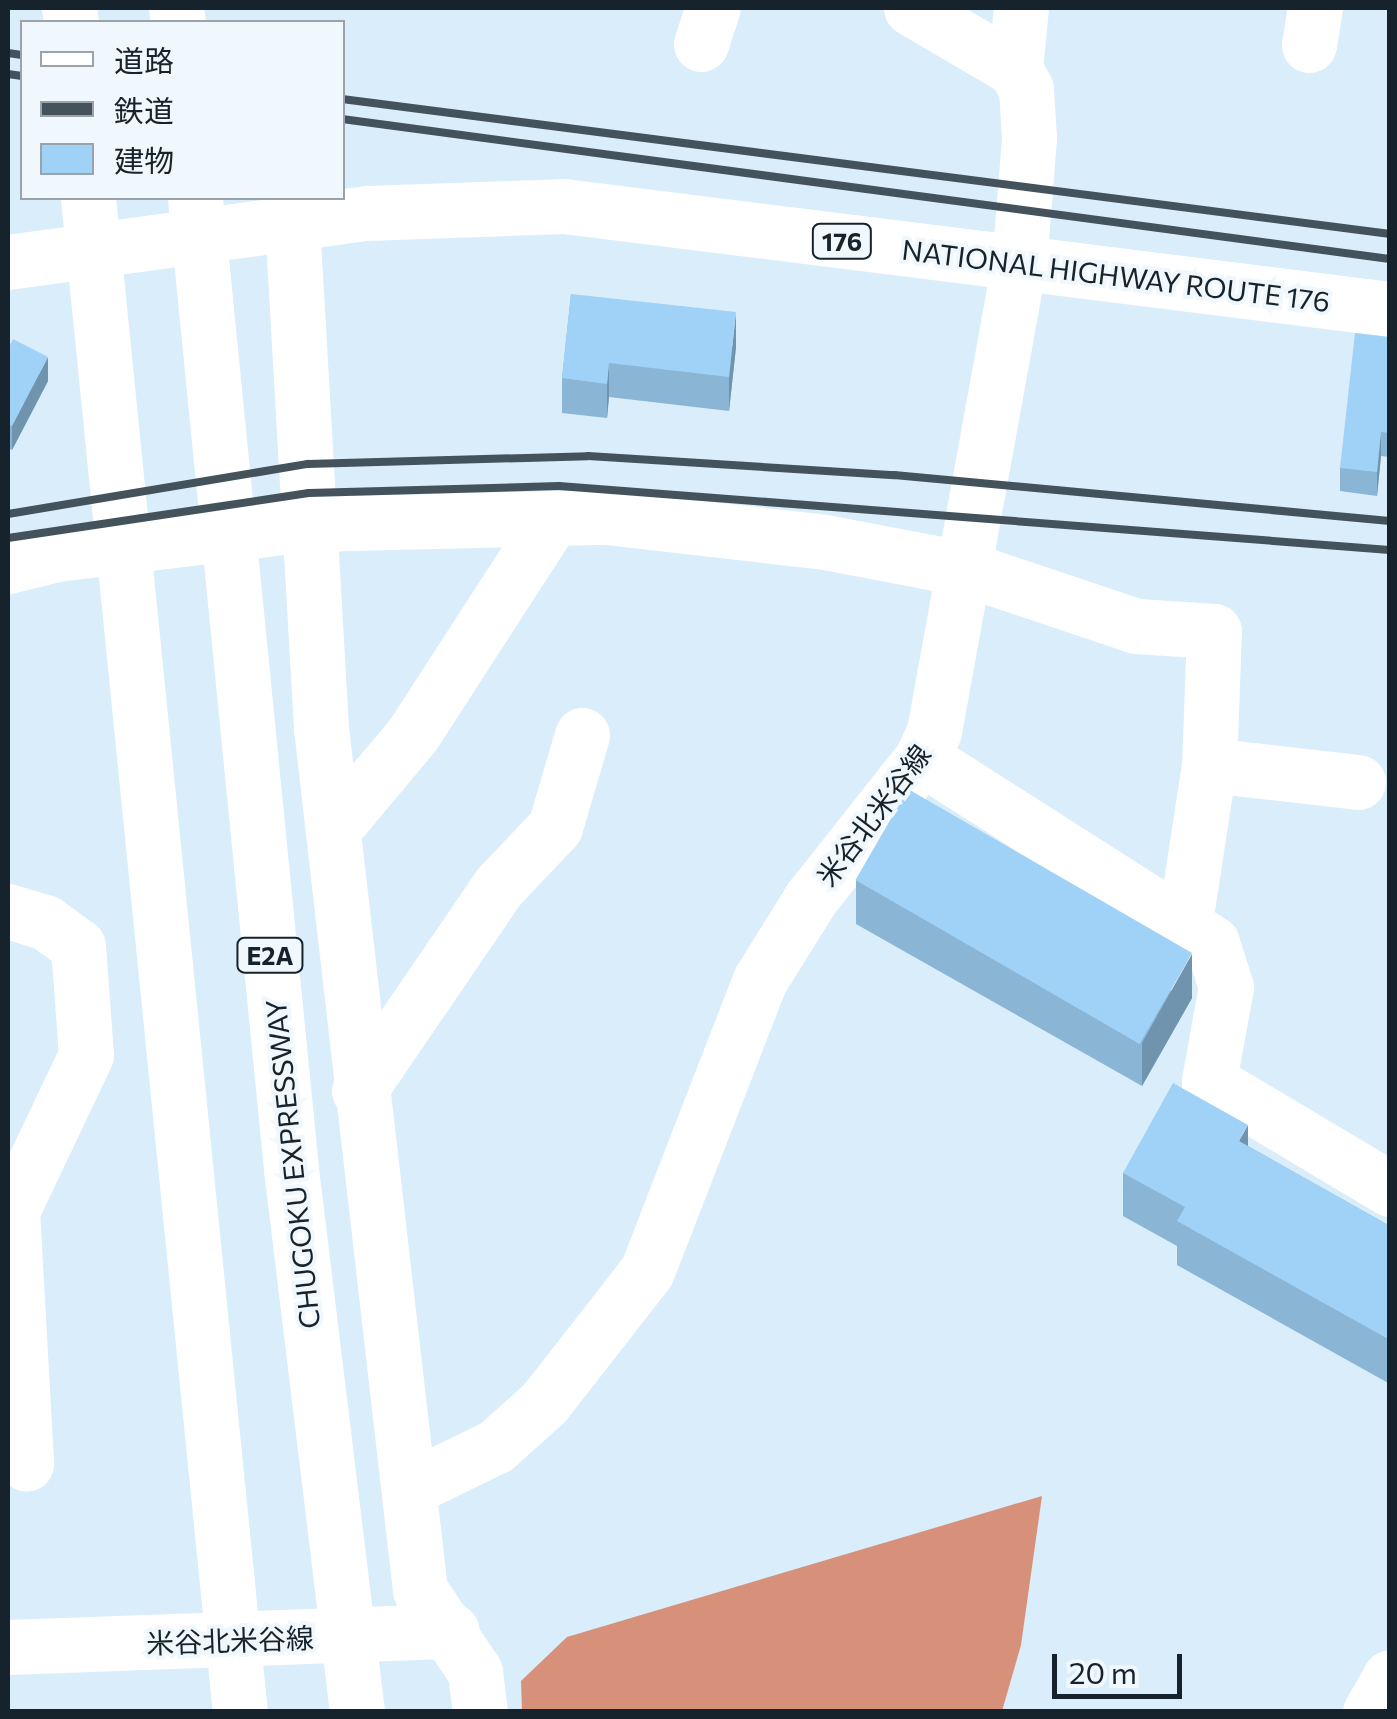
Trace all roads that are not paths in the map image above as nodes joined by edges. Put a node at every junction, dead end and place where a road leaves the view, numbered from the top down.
1 (911, 8) edge
2 (1021, 8) edge
3 (1016, 68) junction
4 (88, 200) edge
5 (195, 200) edge
6 (292, 223) junction
7 (8, 262) edge
8 (1019, 263) junction
9 (1390, 310) edge
10 (554, 518) junction
11 (310, 524) junction
12 (8, 566) edge
13 (966, 569) junction
14 (582, 735) dead end
15 (922, 758) junction
16 (1209, 765) junction
17 (1358, 782) dead end
18 (335, 827) junction
19 (8, 911) edge
20 (1185, 922) junction
21 (359, 1091) junction
22 (1390, 1188) edge
23 (8, 1448) edge
24 (412, 1488) junction
25 (452, 1632) junction
26 (8, 1647) edge
27 (1390, 1676) edge
28 (240, 1712) edge
29 (357, 1712) edge
30 (480, 1712) edge
31 (1370, 1712) edge

1 - 3 main road
2 - 3 main road, 米谷北米谷線
3 - 8 main road, 米谷北米谷線
4 - 28 main road
5 - 29 main road, CHUGOKU EXPRESSWAY / E2A
6 - 7 main road, NATIONAL HIGHWAY ROUTE 176 / 176
6 - 8 main road, NATIONAL HIGHWAY ROUTE 176 / 176
6 - 11 main road
8 - 9 main road, NATIONAL HIGHWAY ROUTE 176 / 176
8 - 13 main road, 米谷北米谷線
10 - 11 main road
10 - 13 main road
10 - 18 main road
11 - 12 main road
11 - 18 main road
13 - 15 main road, 米谷北米谷線
13 - 16 main road
14 - 21 main road
15 - 20 main road
15 - 24 main road, 米谷北米谷線
16 - 17 main road
16 - 20 main road
18 - 21 main road
19 - 23 main road
20 - 22 main road
21 - 24 main road
24 - 25 main road
25 - 26 main road, 米谷北米谷線
25 - 30 main road
27 - 31 main road

